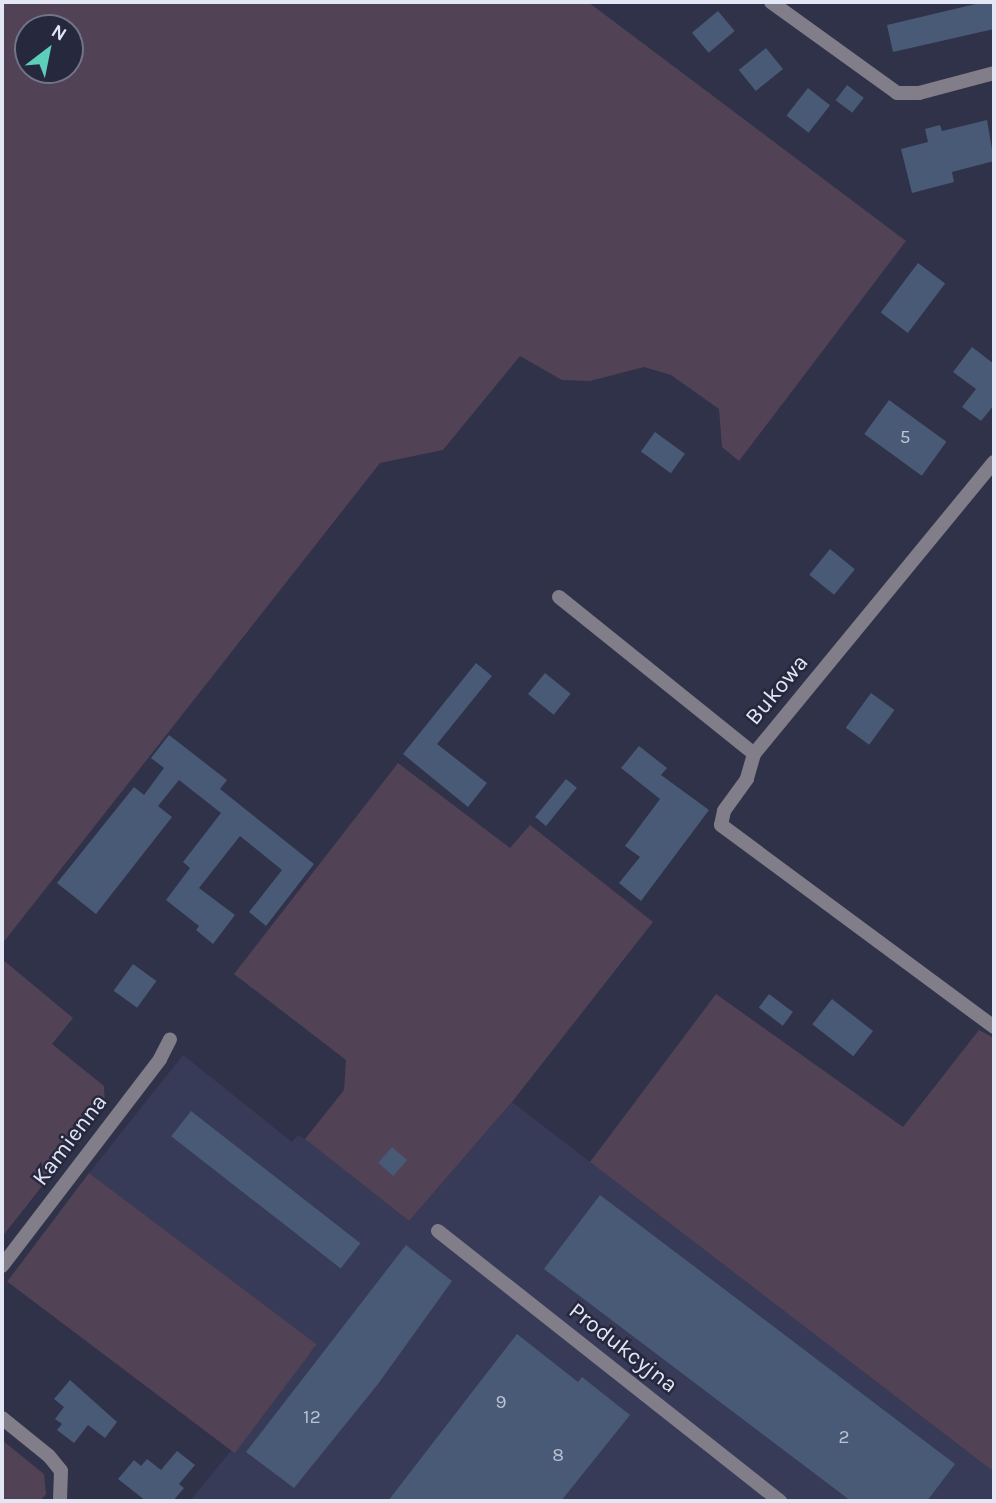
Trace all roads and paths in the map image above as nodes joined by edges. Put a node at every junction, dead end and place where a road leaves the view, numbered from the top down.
1 (771, 2) edge
2 (994, 73) edge
3 (994, 462) edge
4 (559, 597) dead end
5 (754, 754) junction
6 (994, 1027) edge
7 (170, 1038) dead end
8 (438, 1231) dead end
9 (2, 1266) edge
10 (2, 1418) edge
11 (60, 1501) edge
12 (780, 1501) edge

1 - 2 street
3 - 5 street, Bukowa
4 - 5 street, Bukowa
5 - 6 street
7 - 9 street, Kamienna
8 - 12 street, Produkcyjna
10 - 11 street

